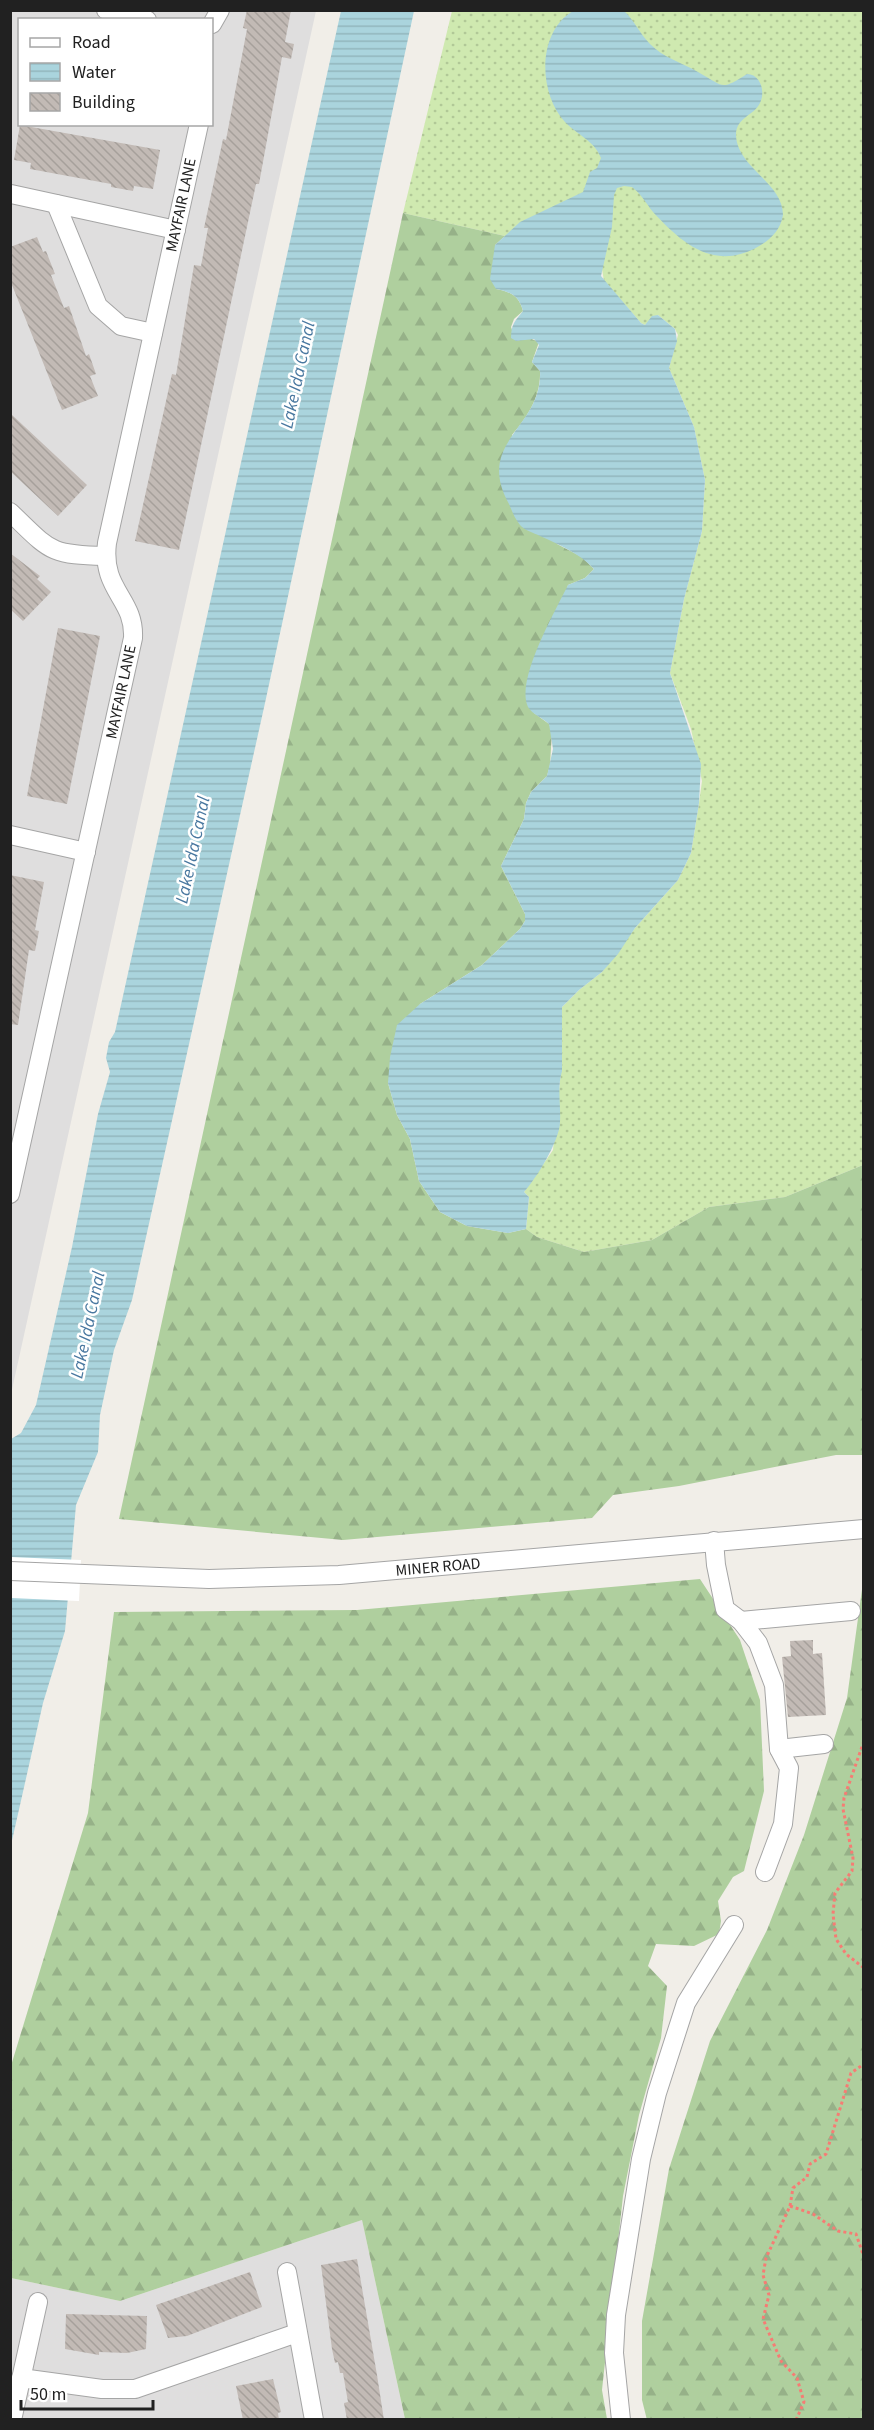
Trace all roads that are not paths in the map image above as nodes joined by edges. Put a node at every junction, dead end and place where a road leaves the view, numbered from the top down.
1 (106, 10) edge
2 (139, 18) edge
3 (199, 126) edge
4 (11, 194) edge
5 (56, 204) junction
6 (176, 230) junction
7 (153, 333) junction
8 (10, 512) edge
9 (105, 556) junction
10 (10, 835) edge
11 (86, 852) junction
12 (10, 1194) edge
13 (864, 1529) edge
14 (714, 1541) junction
15 (10, 1571) edge
16 (851, 1611) dead end
17 (741, 1621) junction
18 (824, 1744) dead end
19 (779, 1749) junction
20 (765, 1872) dead end
21 (734, 1925) dead end
22 (287, 2272) dead end
23 (38, 2302) dead end
24 (297, 2332) junction
25 (21, 2378) junction
26 (12, 2420) edge
27 (314, 2420) edge
28 (621, 2420) edge

1 - 2 street
3 - 6 street, MAYFAIR LANE
4 - 5 street
5 - 6 street
5 - 7 street
6 - 7 street, MAYFAIR LANE
7 - 9 street, MAYFAIR LANE
8 - 9 street
9 - 11 street, MAYFAIR LANE
10 - 11 street
11 - 12 street, MAYFAIR LANE
13 - 14 street, MINER ROAD
14 - 15 street, MINER ROAD
14 - 17 street
16 - 17 street
17 - 19 street
18 - 19 street
19 - 20 street
21 - 28 street
22 - 24 street
23 - 25 street
24 - 25 street
24 - 27 street
25 - 26 street

